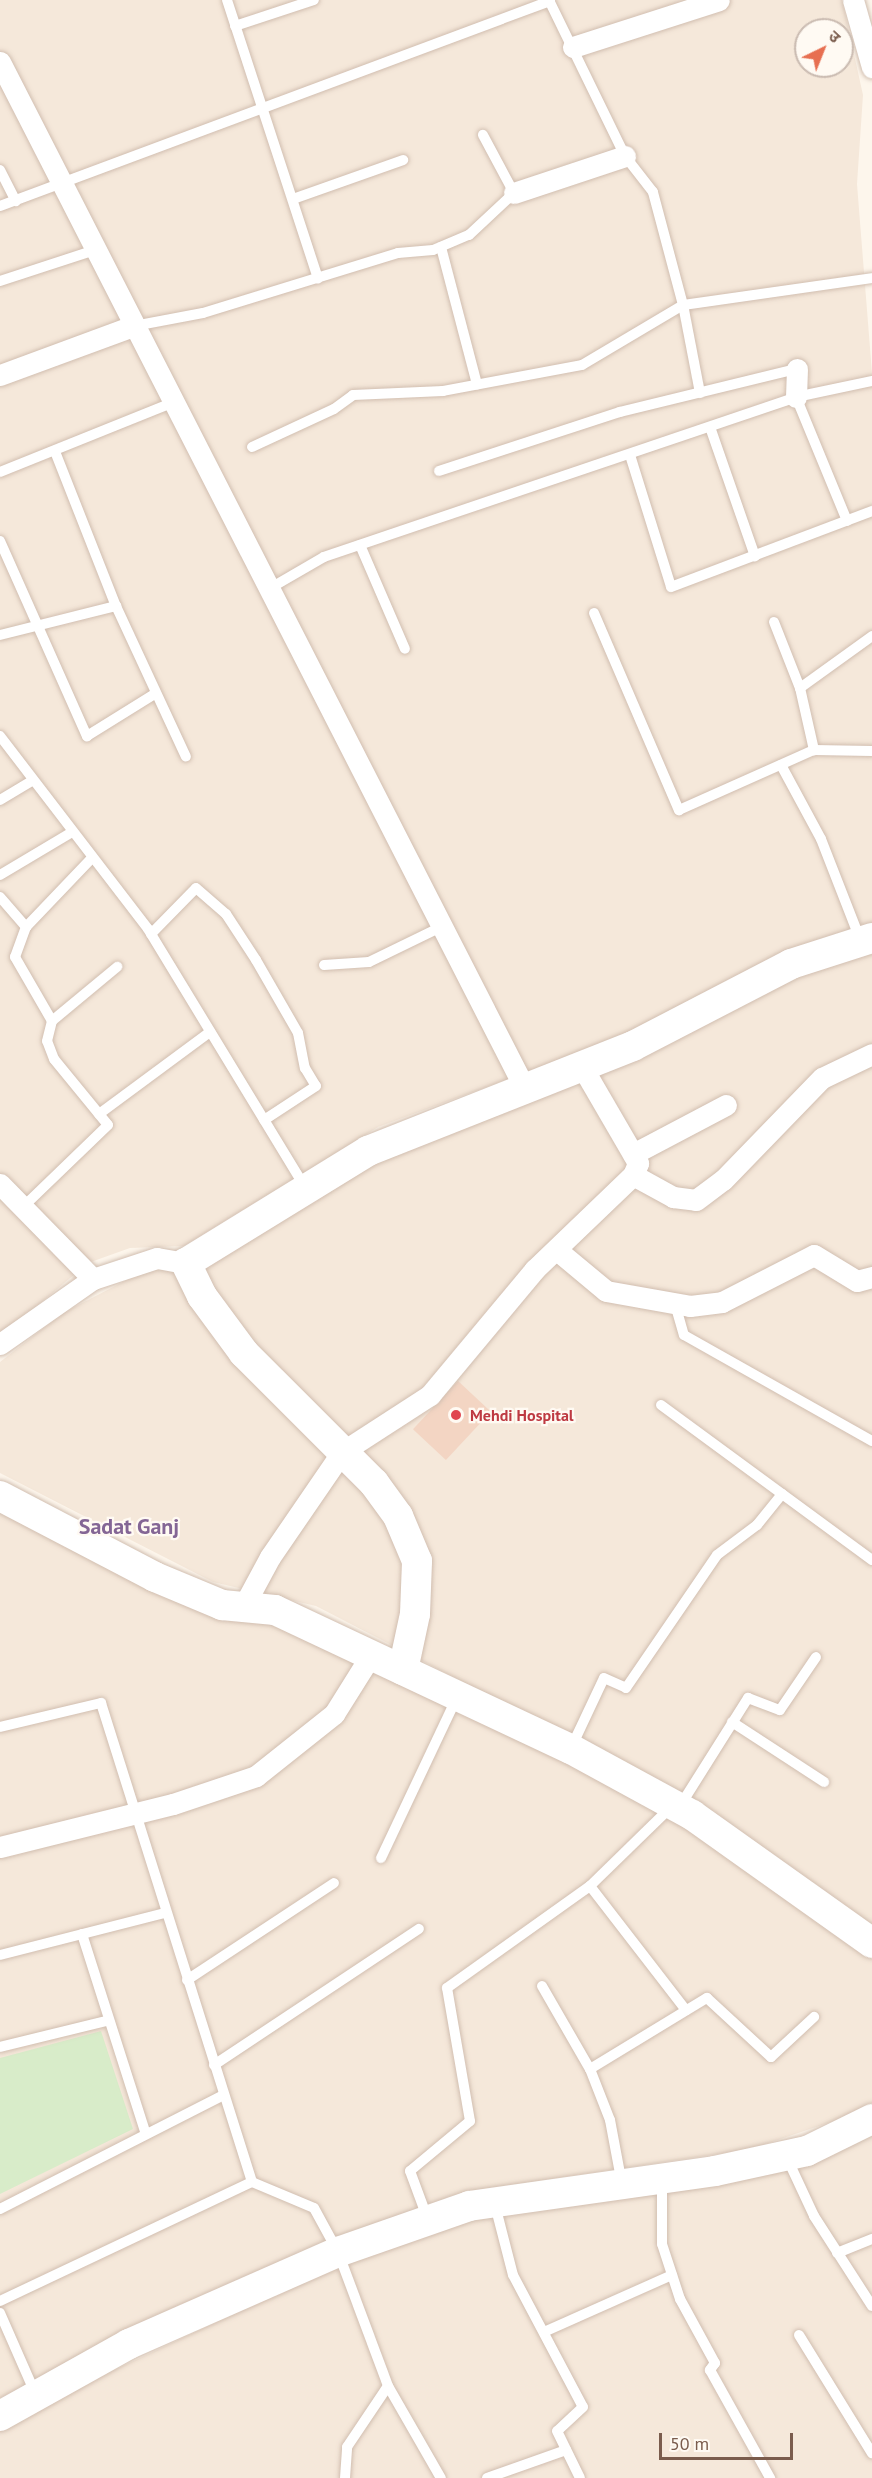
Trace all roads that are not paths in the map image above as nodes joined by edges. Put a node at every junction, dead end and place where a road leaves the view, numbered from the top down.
1 (226, 0) edge
2 (314, 0) edge
3 (550, 0) edge
4 (853, 0) edge
5 (710, 1) edge
6 (235, 26) junction
7 (573, 47) junction
8 (0, 62) edge
9 (872, 67) edge
10 (6, 87) edge
11 (263, 109) junction
12 (483, 135) dead end
13 (625, 156) junction
14 (403, 160) dead end
15 (0, 170) edge
16 (61, 183) junction
17 (514, 193) junction
18 (293, 200) junction
19 (16, 201) junction
20 (0, 206) edge
21 (441, 247) junction
22 (95, 250) junction
23 (318, 278) junction
24 (872, 278) edge
25 (0, 281) edge
26 (682, 305) junction
27 (134, 326) junction
28 (797, 369) joint
29 (0, 375) edge
30 (872, 381) edge
31 (477, 384) junction
32 (700, 393) junction
33 (796, 397) junction
34 (172, 403) junction
35 (710, 427) junction
36 (252, 447) dead end
37 (56, 454) junction
38 (630, 455) junction
39 (439, 471) dead end
40 (0, 472) edge
41 (872, 511) edge
42 (847, 521) junction
43 (0, 541) edge
44 (360, 545) junction
45 (755, 556) junction
46 (267, 590) junction
47 (116, 606) junction
48 (594, 613) dead end
49 (774, 622) dead end
50 (37, 625) junction
51 (0, 635) edge
52 (872, 636) edge
53 (405, 649) dead end
54 (800, 688) junction
55 (156, 693) junction
56 (0, 735) edge
57 (814, 750) junction
58 (872, 751) edge
59 (186, 757) dead end
60 (780, 765) junction
61 (32, 781) junction
62 (0, 800) edge
63 (72, 832) junction
64 (92, 858) junction
65 (0, 875) edge
66 (0, 897) edge
67 (26, 927) junction
68 (441, 927) junction
69 (151, 934) junction
70 (867, 940) edge
71 (324, 965) dead end
72 (117, 967) dead end
73 (52, 1021) junction
74 (210, 1032) junction
75 (872, 1054) edge
76 (582, 1065) junction
77 (525, 1089) junction
78 (726, 1105) dead end
79 (99, 1114) junction
80 (264, 1120) junction
81 (633, 1154) junction
82 (633, 1175) junction
83 (0, 1184) edge
84 (306, 1189) junction
85 (23, 1207) junction
86 (558, 1251) junction
87 (186, 1263) junction
88 (872, 1277) edge
89 (93, 1279) junction
90 (675, 1304) junction
91 (4, 1335) edge
92 (661, 1405) dead end
93 (872, 1441) edge
94 (342, 1452) junction
95 (782, 1494) junction
96 (0, 1496) edge
97 (872, 1560) edge
98 (243, 1607) junction
99 (371, 1655) junction
100 (816, 1657) dead end
101 (403, 1670) junction
102 (458, 1696) junction
103 (732, 1722) junction
104 (3, 1724) edge
105 (571, 1749) junction
106 (825, 1782) dead end
107 (676, 1806) junction
108 (134, 1814) junction
109 (0, 1847) edge
110 (381, 1858) dead end
111 (334, 1883) dead end
112 (590, 1886) junction
113 (165, 1913) junction
114 (419, 1929) dead end
115 (82, 1934) junction
116 (872, 1943) edge
117 (0, 1954) edge
118 (187, 1980) junction
119 (542, 1986) dead end
120 (686, 2010) junction
121 (814, 2017) dead end
122 (106, 2021) junction
123 (0, 2047) edge
124 (214, 2065) junction
125 (590, 2069) junction
126 (224, 2095) junction
127 (872, 2119) edge
128 (146, 2134) junction
129 (786, 2155) junction
130 (662, 2179) junction
131 (252, 2182) junction
132 (622, 2184) junction
133 (494, 2202) junction
134 (0, 2209) edge
135 (428, 2220) junction
136 (872, 2239) edge
137 (338, 2252) junction
138 (837, 2253) junction
139 (672, 2275) junction
140 (0, 2301) edge
141 (872, 2306) edge
142 (0, 2313) edge
143 (544, 2332) junction
144 (799, 2335) dead end
145 (388, 2386) junction
146 (36, 2396) junction
147 (0, 2415) edge
148 (566, 2450) junction
149 (872, 2452) edge
150 (345, 2478) edge
151 (441, 2478) edge
152 (487, 2478) edge
153 (580, 2478) edge
154 (770, 2478) edge

1 - 6 lane
2 - 6 lane
3 - 7 lane
3 - 11 lane
4 - 9 street
5 - 7 street
6 - 11 lane
7 - 13 lane
8 - 10 street
10 - 16 street
11 - 16 lane
11 - 18 lane
12 - 17 lane
13 - 17 street
13 - 26 lane
14 - 18 lane
15 - 19 lane
16 - 19 lane
16 - 22 street
17 - 21 lane
18 - 23 lane
19 - 20 lane
21 - 23 lane
21 - 31 lane
22 - 25 lane
22 - 27 street
23 - 27 lane
24 - 26 lane
26 - 31 lane
26 - 32 lane
27 - 29 street
27 - 34 street
28 - 32 lane
28 - 33 street
30 - 33 lane
31 - 36 lane
32 - 39 lane
33 - 35 lane
33 - 42 lane
34 - 37 lane
34 - 46 street
35 - 38 lane
35 - 45 lane
37 - 40 lane
37 - 47 lane
38 - 44 lane
38 - 45 lane
41 - 42 lane
42 - 45 lane
43 - 50 lane
44 - 46 lane
44 - 53 lane
46 - 68 street
47 - 50 lane
47 - 55 lane
48 - 60 lane
49 - 54 lane
50 - 51 lane
50 - 55 lane
52 - 54 lane
54 - 57 lane
55 - 59 lane
56 - 61 lane
57 - 58 lane
57 - 60 lane
60 - 70 lane
61 - 62 lane
61 - 63 lane
63 - 64 lane
63 - 65 lane
64 - 67 lane
64 - 69 lane
66 - 67 lane
67 - 73 lane
68 - 71 lane
68 - 77 street
69 - 74 lane
69 - 80 lane
70 - 76 street
72 - 73 lane
73 - 79 lane
74 - 79 lane
74 - 80 lane
75 - 82 street
76 - 77 street
76 - 81 street
77 - 84 street
78 - 81 street
79 - 85 lane
80 - 84 lane
81 - 82 street
82 - 86 street
83 - 85 street
84 - 87 street
85 - 89 street
86 - 90 street
86 - 94 street
87 - 89 street
87 - 94 street
88 - 90 street
89 - 91 street
90 - 93 lane
92 - 95 lane
94 - 98 street
94 - 101 street
95 - 97 lane
95 - 105 lane
96 - 98 street
98 - 99 street
99 - 101 street
99 - 108 street
100 - 103 lane
101 - 102 street
102 - 105 street
102 - 110 lane
103 - 106 lane
103 - 107 lane
104 - 108 lane
105 - 107 street
107 - 112 lane
107 - 116 street
108 - 109 street
108 - 113 lane
111 - 118 lane
112 - 120 lane
112 - 135 lane
113 - 115 lane
113 - 118 lane
114 - 124 lane
115 - 117 lane
115 - 122 lane
118 - 124 lane
119 - 125 lane
120 - 121 lane
120 - 125 lane
122 - 123 lane
122 - 128 lane
124 - 126 lane
125 - 132 lane
126 - 128 lane
126 - 131 lane
127 - 129 street
128 - 134 lane
129 - 130 street
129 - 138 lane
130 - 132 street
130 - 139 lane
131 - 137 lane
131 - 140 lane
132 - 133 street
133 - 135 street
133 - 143 lane
135 - 137 street
136 - 138 lane
137 - 145 lane
137 - 146 street
138 - 141 lane
139 - 143 lane
139 - 154 lane
142 - 146 lane
143 - 148 lane
144 - 149 lane
145 - 150 lane
145 - 151 lane
146 - 147 street
148 - 152 lane
148 - 153 lane

